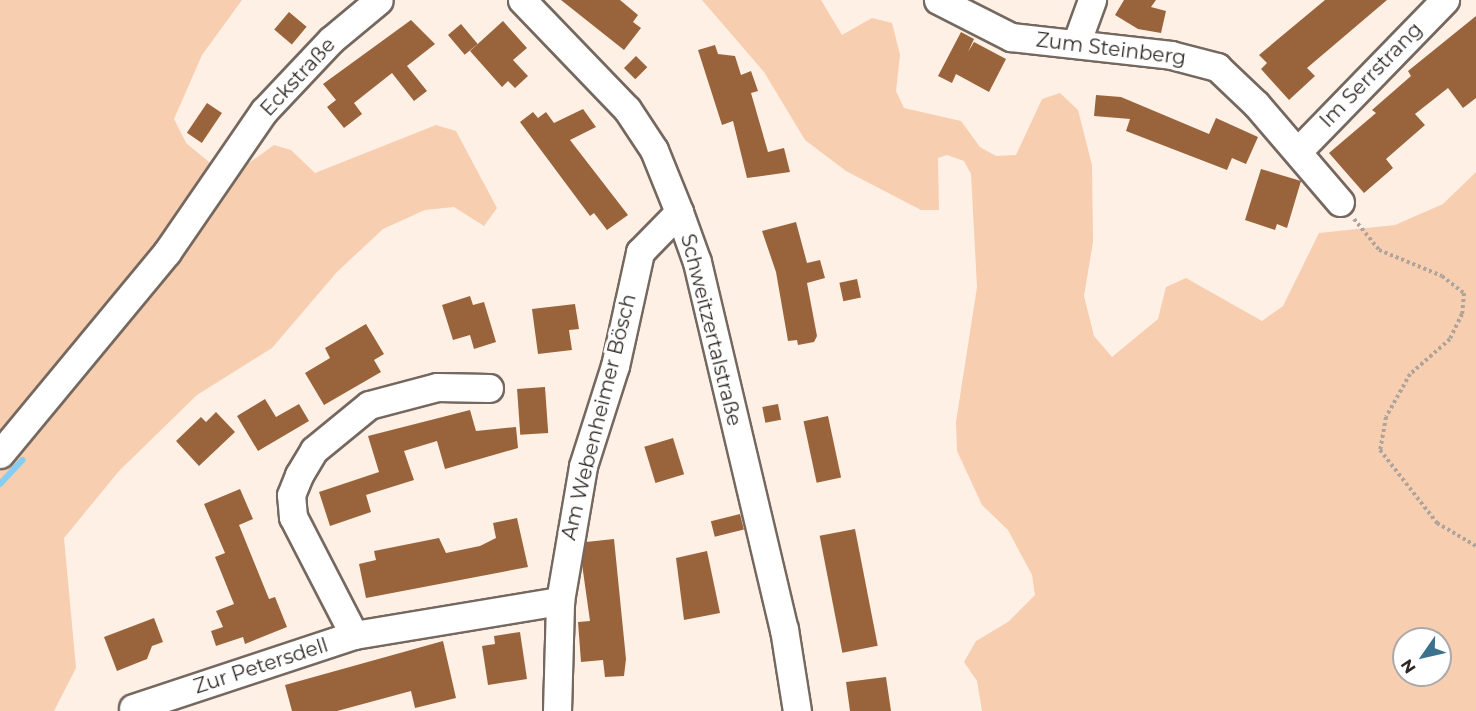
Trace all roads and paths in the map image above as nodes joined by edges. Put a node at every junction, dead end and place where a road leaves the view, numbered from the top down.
1 (379, 0) edge
2 (522, 0) edge
3 (938, 0) edge
4 (1092, 0) edge
5 (1445, 0) edge
6 (1076, 44) junction
7 (1298, 151) junction
8 (1340, 202) joint
9 (679, 212) junction
10 (489, 388) dead end
11 (0, 454) edge
12 (1476, 546) edge
13 (560, 601) junction
14 (354, 635) junction
15 (133, 708) dead end
16 (557, 711) edge
17 (797, 711) edge

1 - 11 street, Eckstraße
2 - 9 street, Schweitzertalstraße
3 - 6 street, Zum Steinberg
4 - 6 street
5 - 7 street, Im Serrstrang
6 - 7 street, Zum Steinberg
7 - 8 street, Zum Steinberg
8 - 12 path
9 - 13 street, Am Webenheimer Bösch
9 - 17 street, Schweitzertalstraße
10 - 14 street, Zur Petersdell
13 - 14 street, Zur Petersdell
13 - 16 street, Am Webenheimer Bösch
14 - 15 street, Zur Petersdell

